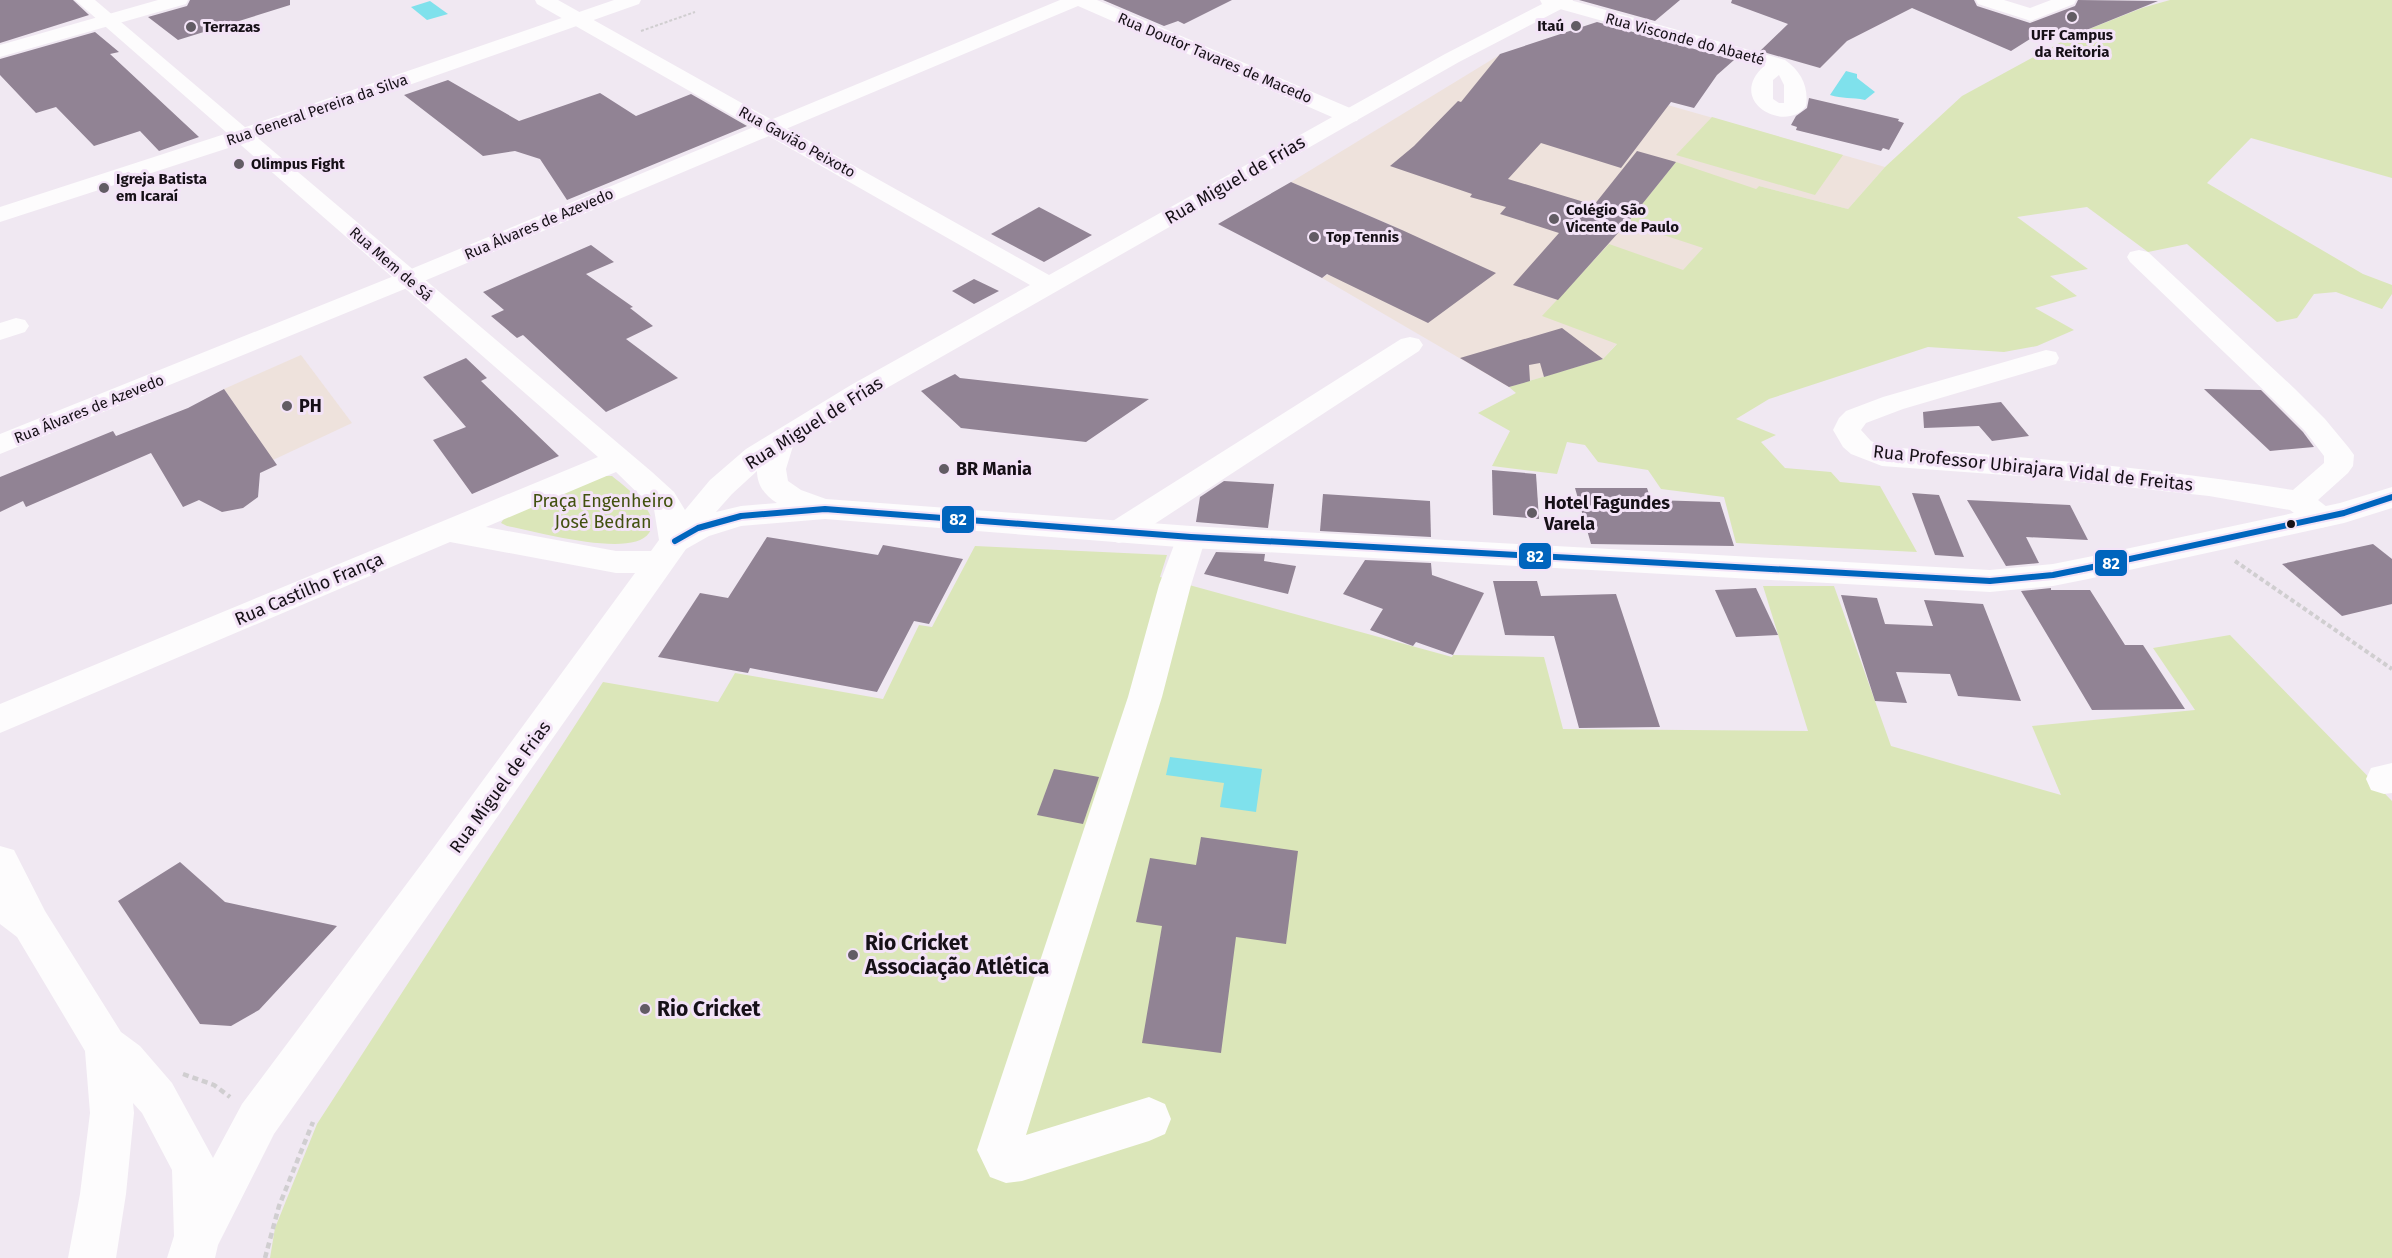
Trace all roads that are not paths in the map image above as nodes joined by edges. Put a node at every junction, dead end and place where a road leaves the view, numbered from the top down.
1 (84, 0) edge
2 (179, 0) edge
3 (544, 0) edge
4 (632, 0) edge
5 (1076, 0) edge
6 (1082, 0) edge
7 (1985, 0) edge
8 (2067, 0) edge
9 (1557, 1) edge
10 (578, 20) junction
11 (108, 21) junction
12 (0, 51) edge
13 (1778, 64) dead end
14 (1349, 116) junction
15 (771, 127) junction
16 (242, 136) junction
17 (0, 215) edge
18 (2139, 257) dead end
19 (408, 279) junction
20 (1049, 285) junction
21 (1410, 345) dead end
22 (2046, 358) dead end
23 (780, 441) junction
24 (0, 445) edge
25 (618, 460) junction
26 (2392, 497) edge
27 (825, 509) junction
28 (2310, 510) junction
29 (446, 531) junction
30 (1119, 532) junction
31 (1191, 537) junction
32 (667, 551) junction
33 (0, 718) edge
34 (0, 862) edge
35 (16, 913) edge
36 (106, 1046) junction
37 (1149, 1119) dead end
38 (193, 1248) edge
39 (92, 1258) edge

1 - 11 main road, Rua Mem de Sá
2 - 11 main road
3 - 10 main road, Rua Gavião Peixoto
4 - 10 main road, Rua General Pereira da Silva
5 - 15 main road, Rua Álvares de Azevedo
6 - 14 main road, Rua Doutor Tavares de Macedo
7 - 8 main road
9 - 13 main road, Rua Visconde do Abaeté
9 - 14 main road, Rua Miguel de Frias
10 - 15 main road, Rua Gavião Peixoto
10 - 16 main road, Rua General Pereira da Silva
11 - 12 main road
11 - 16 main road, Rua Mem de Sá
14 - 20 main road, Rua Miguel de Frias
15 - 19 main road, Rua Álvares de Azevedo
15 - 20 main road, Rua Gavião Peixoto
16 - 17 main road, Rua General Pereira da Silva
16 - 19 main road, Rua Mem de Sá
18 - 28 main road
19 - 24 main road, Rua Álvares de Azevedo
19 - 25 main road, Rua Mem de Sá
20 - 23 main road, Rua Miguel de Frias
21 - 30 main road
22 - 28 main road, Rua Professor Ubirajara Vidal de Freitas
23 - 27 main road
23 - 32 main road, Rua Miguel de Frias
25 - 29 main road, Rua Castilho França
25 - 32 main road, Rua Mem de Sá
26 - 28 main road
27 - 30 main road
27 - 32 main road
28 - 31 main road
29 - 32 main road
29 - 33 main road, Rua Castilho França
30 - 31 main road
31 - 37 main road
32 - 38 main road, Rua Miguel de Frias
34 - 35 main road
35 - 36 main road
36 - 38 main road
36 - 39 main road

